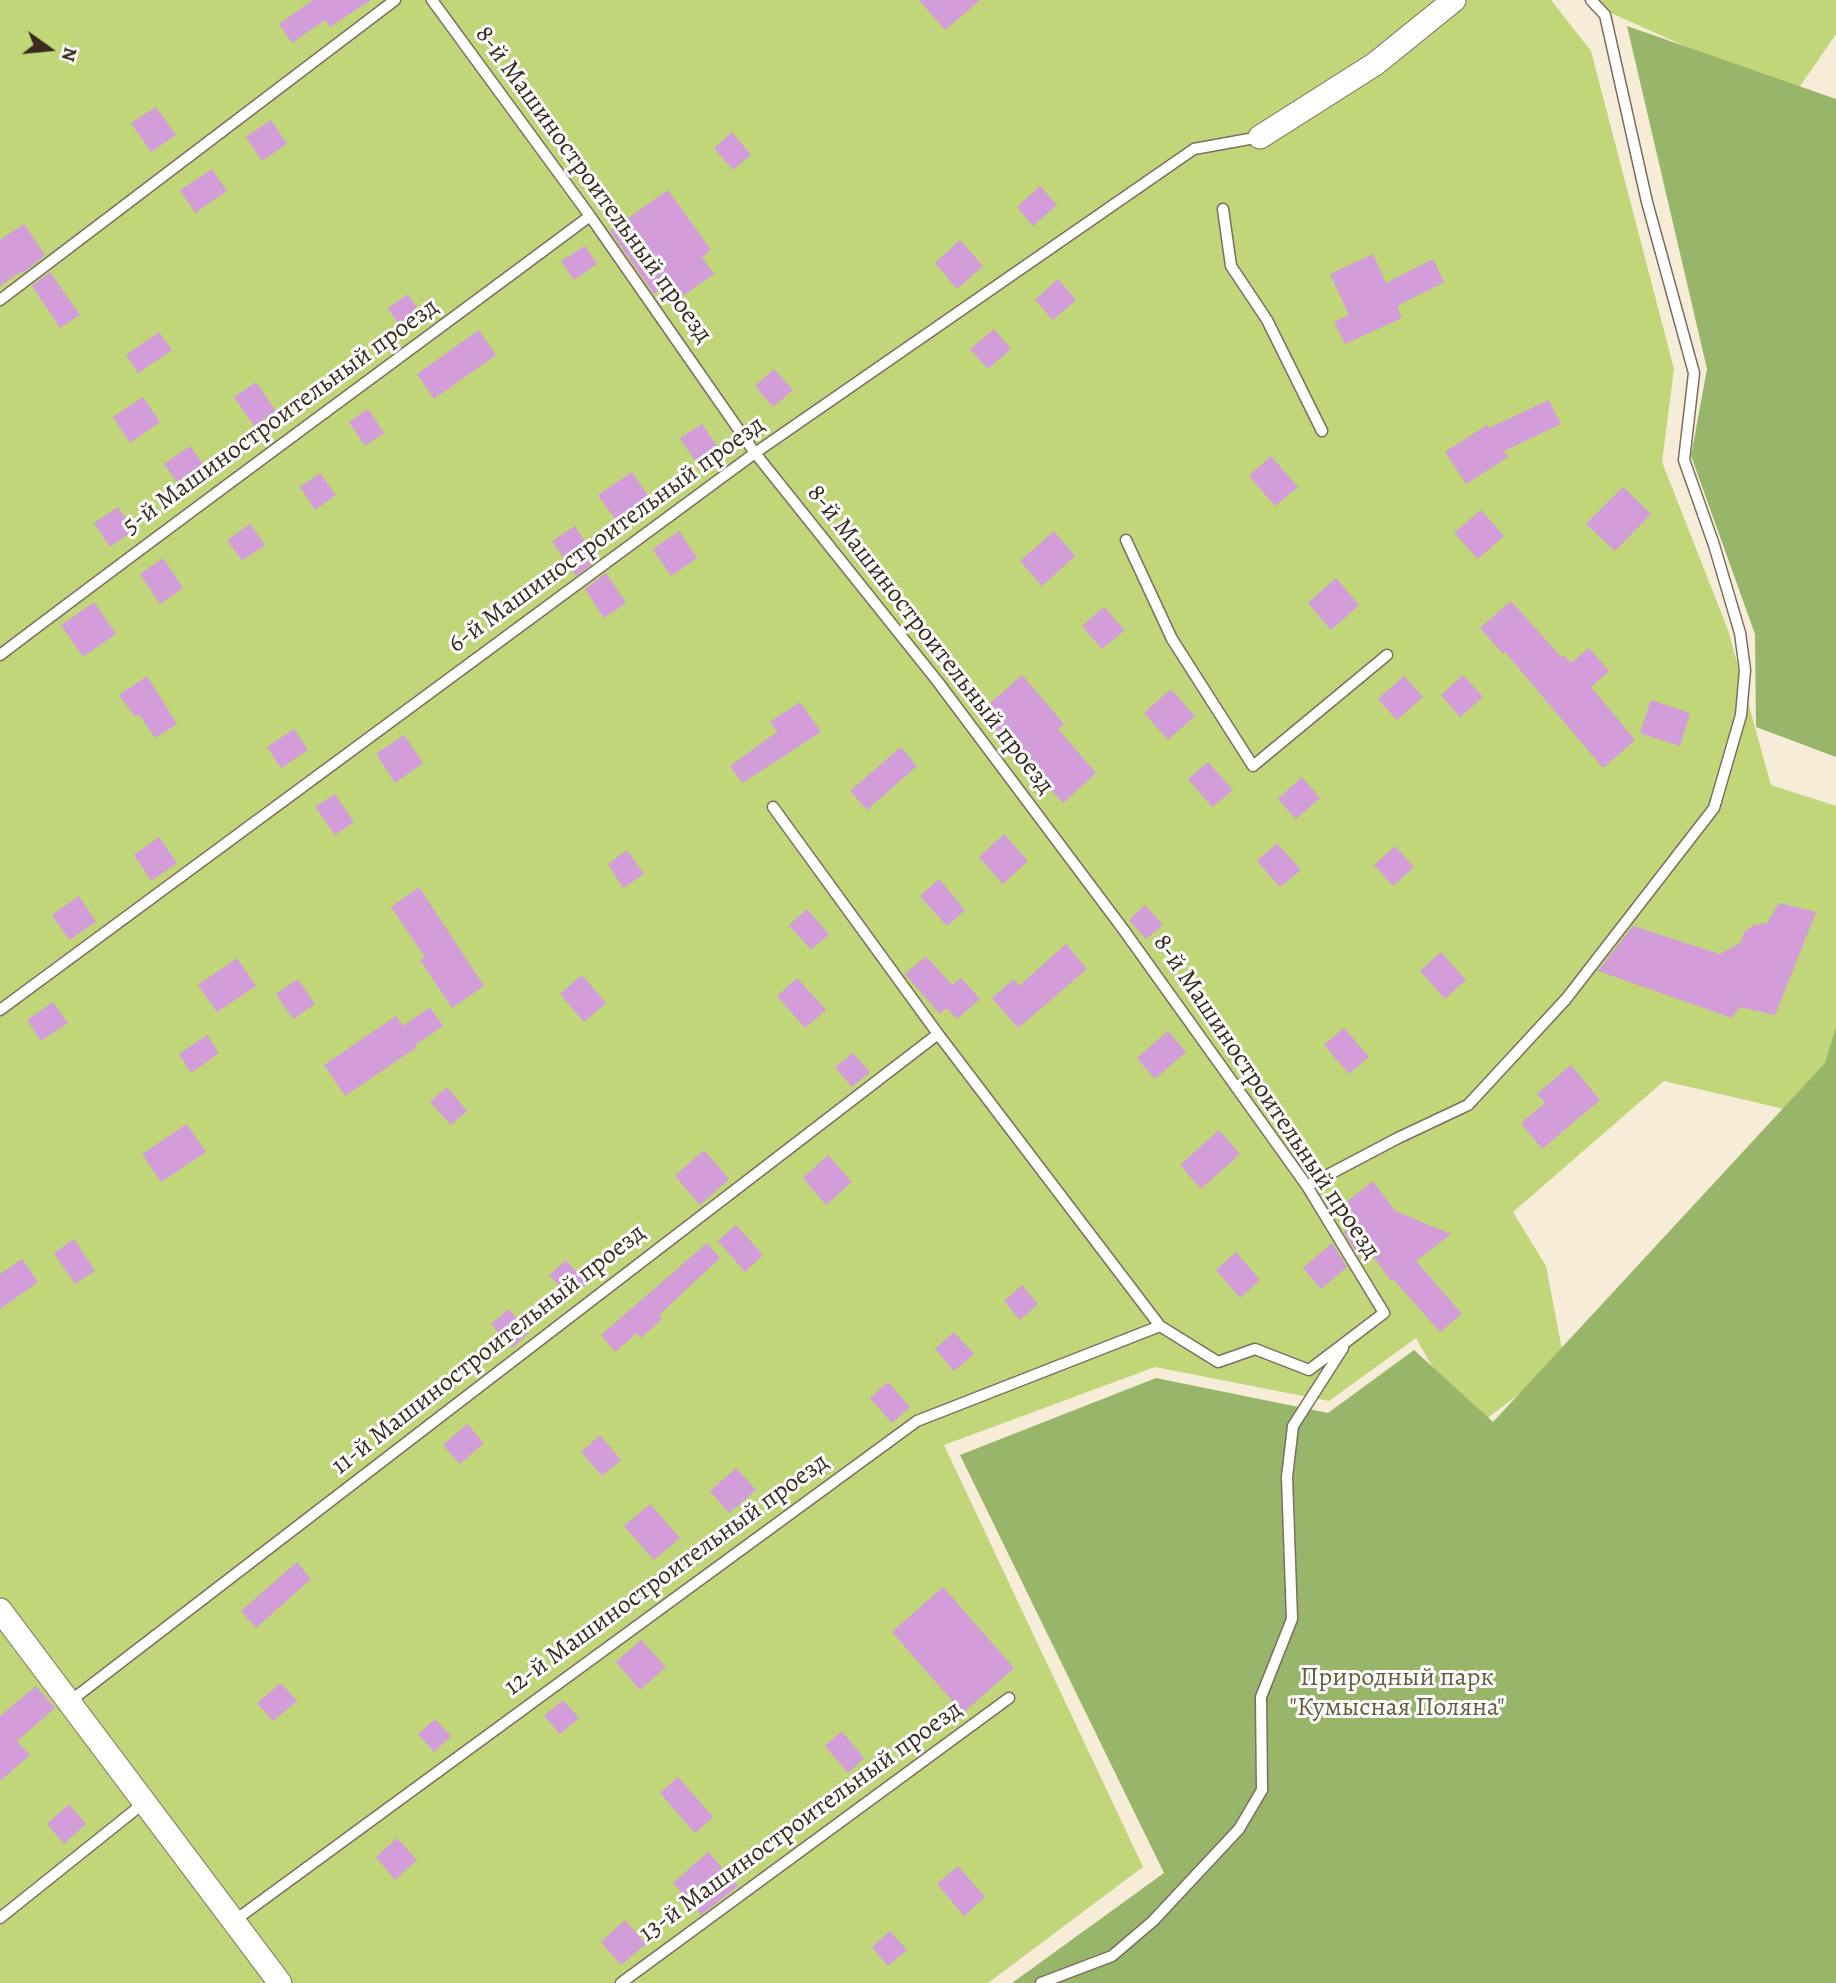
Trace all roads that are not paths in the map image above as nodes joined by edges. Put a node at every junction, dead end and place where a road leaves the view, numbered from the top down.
1 (395, 0) edge
2 (432, 0) edge
3 (1454, 0) edge
4 (1591, 0) edge
5 (1260, 137) joint
6 (1223, 209) dead end
7 (590, 216) junction
8 (0, 300) edge
9 (1322, 431) dead end
10 (755, 453) junction
11 (1126, 540) dead end
12 (0, 655) edge
13 (1387, 655) dead end
14 (773, 807) dead end
15 (0, 1010) edge
16 (938, 1034) junction
17 (1307, 1186) junction
18 (1160, 1326) junction
19 (1346, 1343) junction
20 (0, 1610) edge
21 (1009, 1698) dead end
22 (68, 1703) junction
23 (145, 1802) junction
24 (0, 1918) edge
25 (234, 1921) junction
26 (280, 1983) edge
27 (621, 1983) edge
28 (1041, 1983) edge

1 - 8 lane
2 - 7 lane, 8-й Машиностроительный проезд
3 - 5 street
4 - 17 lane
5 - 10 lane, 6-й Машиностроительный проезд
6 - 9 lane
7 - 10 lane, 8-й Машиностроительный проезд
7 - 12 lane, 5-й Машиностроительный проезд
10 - 15 lane, 6-й Машиностроительный проезд
10 - 17 lane, 8-й Машиностроительный проезд
11 - 13 lane
14 - 16 lane
16 - 18 lane
16 - 22 lane, 11-й Машиностроительный проезд
17 - 19 lane, 8-й Машиностроительный проезд
18 - 19 lane
18 - 25 lane, 12-й Машиностроительный проезд
19 - 28 lane
20 - 22 street
21 - 27 lane, 13-й Машиностроительный проезд
22 - 23 street
23 - 24 lane
23 - 25 street
25 - 26 street

